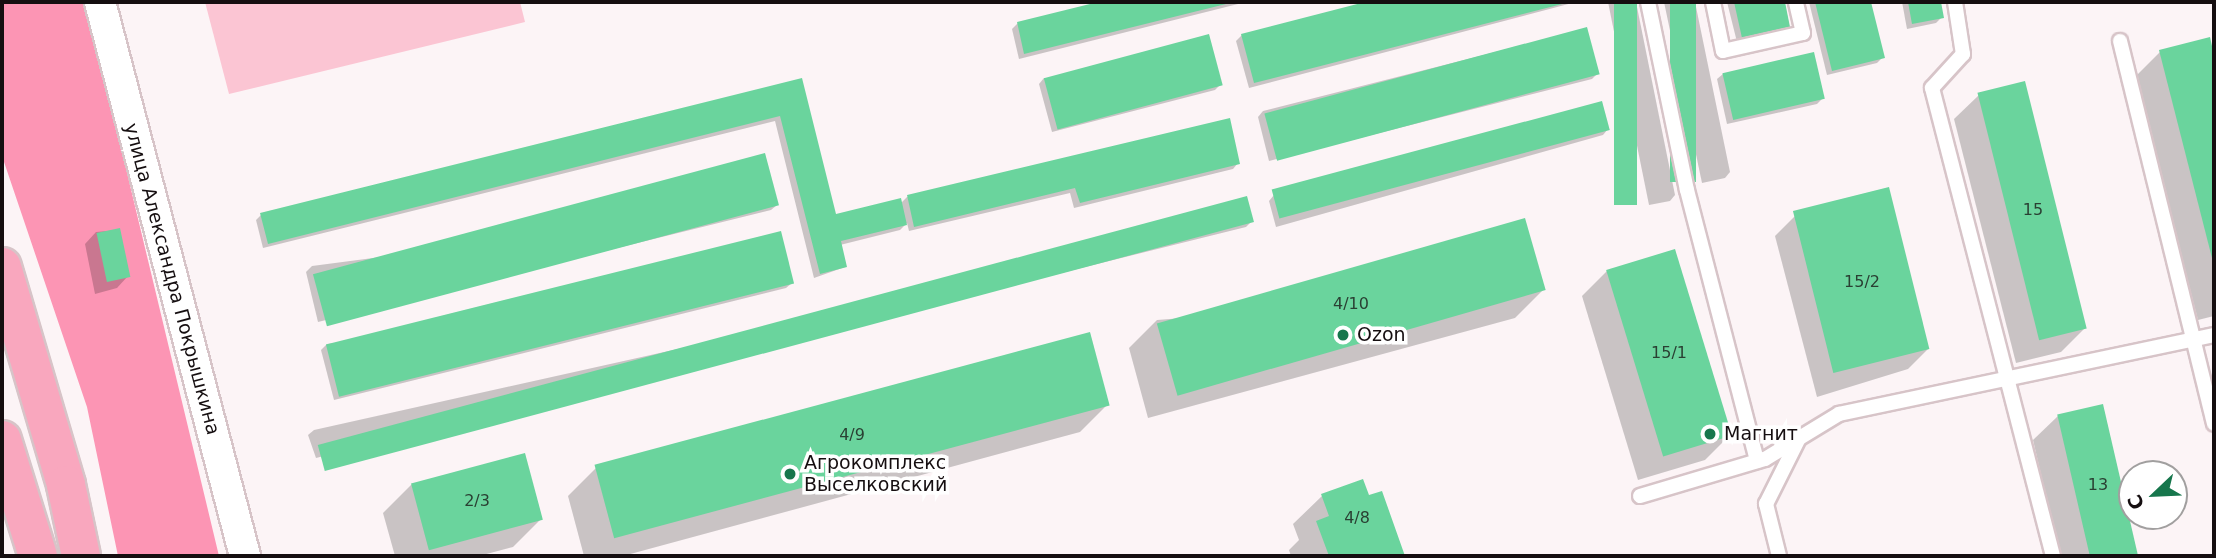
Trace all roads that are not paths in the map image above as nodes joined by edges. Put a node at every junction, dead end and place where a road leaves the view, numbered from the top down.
1 (100, 2) edge
2 (1648, 2) edge
3 (1713, 2) edge
4 (1796, 2) edge
5 (1955, 2) edge
6 (2120, 41) dead end
7 (2, 267) edge
8 (2214, 335) edge
9 (2193, 341) junction
10 (2007, 379) junction
11 (2214, 424) edge
12 (1799, 438) junction
13 (2, 440) edge
14 (1757, 461) junction
15 (1640, 496) dead end
16 (38, 556) edge
17 (81, 556) edge
18 (245, 556) edge
19 (1779, 556) edge
20 (2053, 556) edge

1 - 18 street, улица Александра Покрышкина
2 - 14 lane
3 - 4 lane
5 - 10 lane
6 - 9 lane
7 - 17 highway
8 - 9 lane
9 - 10 lane
9 - 11 lane
10 - 12 lane
10 - 20 lane
12 - 14 lane
12 - 19 lane
13 - 16 highway
14 - 15 lane

